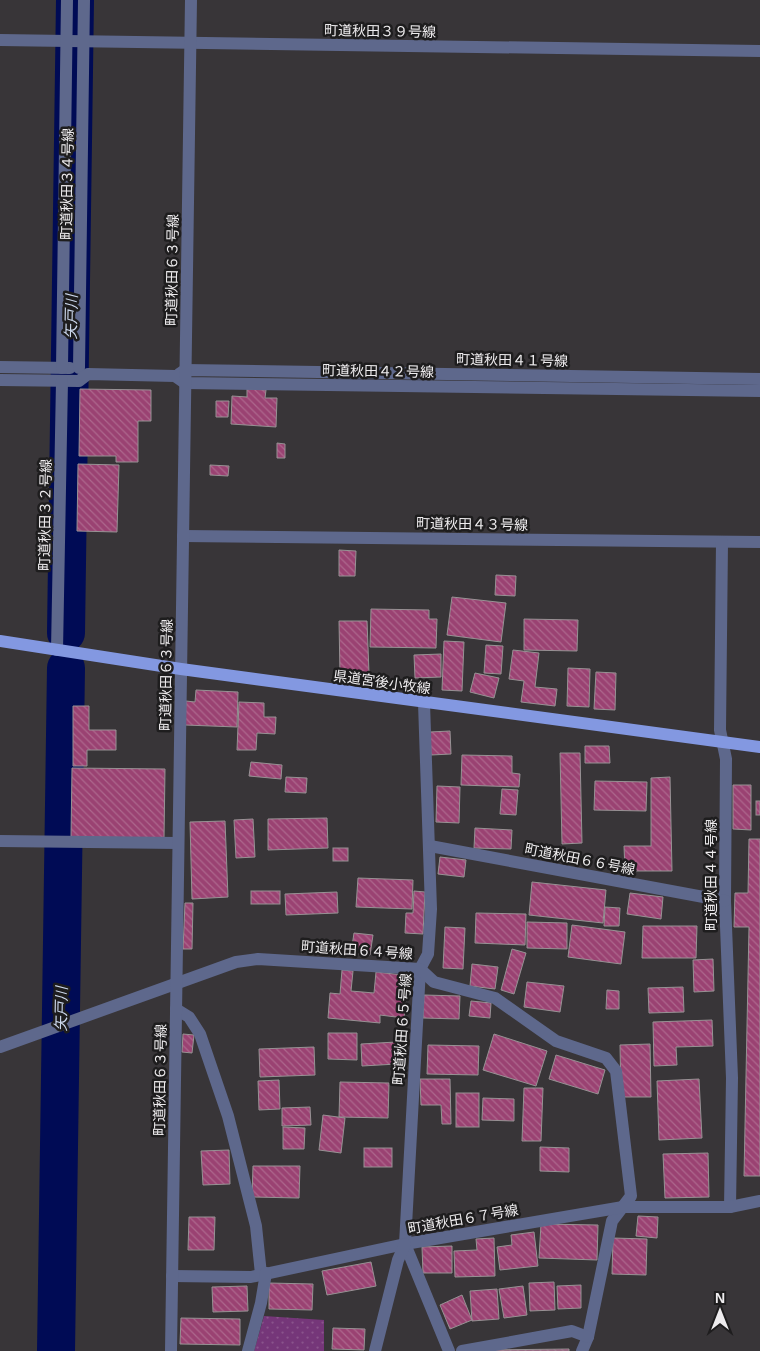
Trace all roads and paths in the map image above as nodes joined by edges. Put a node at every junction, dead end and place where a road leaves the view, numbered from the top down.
1 (67, 0) edge
2 (84, 0) edge
3 (191, 0) edge
4 (0, 40) edge
5 (66, 40) junction
6 (84, 41) junction
7 (190, 43) junction
8 (760, 51) edge
9 (0, 367) edge
10 (83, 371) junction
11 (62, 374) junction
12 (182, 376) junction
13 (760, 379) edge
14 (0, 380) edge
15 (760, 391) edge
16 (183, 536) junction
17 (722, 542) junction
18 (760, 542) edge
19 (0, 641) edge
20 (57, 650) junction
21 (181, 669) junction
22 (424, 703) junction
23 (723, 742) junction
24 (760, 748) edge
25 (0, 841) edge
26 (178, 843) junction
27 (430, 846) junction
28 (725, 901) junction
29 (420, 969) junction
30 (176, 984) junction
31 (176, 1009) junction
32 (0, 1047) edge
33 (760, 1201) edge
34 (623, 1207) junction
35 (730, 1208) junction
36 (405, 1244) junction
37 (263, 1274) junction
38 (172, 1276) junction
39 (588, 1337) junction
40 (171, 1351) edge
41 (248, 1351) edge
42 (376, 1351) edge
43 (449, 1351) edge
44 (462, 1351) edge
45 (582, 1351) edge

1 - 5 street, 町道秋田３２号線
2 - 6 street, 町道秋田３４号線
3 - 7 street, 町道秋田６３号線
4 - 5 street, 町道秋田３９号線
5 - 6 street, 町道秋田３９号線
5 - 11 street, 町道秋田３２号線
6 - 7 street, 町道秋田３９号線
6 - 10 street, 町道秋田３４号線
7 - 8 street, 町道秋田３９号線
7 - 12 street, 町道秋田６３号線
9 - 11 street
10 - 11 street, 町道秋田４２号線
10 - 12 street, 町道秋田４２号線
11 - 14 street, 町道秋田４２号線
11 - 20 street, 町道秋田３２号線
12 - 13 street, 町道秋田４１号線
12 - 15 street, 町道秋田４２号線
12 - 16 street, 町道秋田６３号線
16 - 17 street, 町道秋田４３号線
16 - 21 street, 町道秋田６３号線
17 - 18 street, 町道秋田４３号線
17 - 23 street, 町道秋田４４号線
19 - 20 main road, 県道宮後小牧線
20 - 21 main road, 県道宮後小牧線
21 - 22 main road, 県道宮後小牧線
21 - 26 street, 町道秋田６３号線
22 - 23 main road, 県道宮後小牧線
22 - 27 street, 町道秋田６５号線
23 - 24 main road, 県道宮後小牧線
23 - 28 street, 町道秋田４４号線
25 - 26 street
26 - 30 street, 町道秋田６３号線
27 - 28 street, 町道秋田６６号線
27 - 29 street, 町道秋田６５号線
28 - 35 street, 町道秋田４４号線
29 - 30 street, 町道秋田６４号線
29 - 34 street, 町道秋田６４号線
29 - 36 street, 町道秋田６５号線
30 - 31 street, 町道秋田６３号線
30 - 32 street, 町道秋田６４号線
31 - 37 street
31 - 38 street, 町道秋田６３号線
33 - 35 street, 町道秋田６７号線
34 - 35 street, 町道秋田６７号線
34 - 36 street, 町道秋田６７号線
34 - 39 street, 町道秋田６４号線
36 - 37 street, 町道秋田６７号線
36 - 42 street
36 - 43 street, 町道秋田６５号線
37 - 38 street, 町道秋田６７号線
37 - 41 street
38 - 40 street, 町道秋田６３号線
39 - 44 street
39 - 45 street, 町道秋田６４号線

